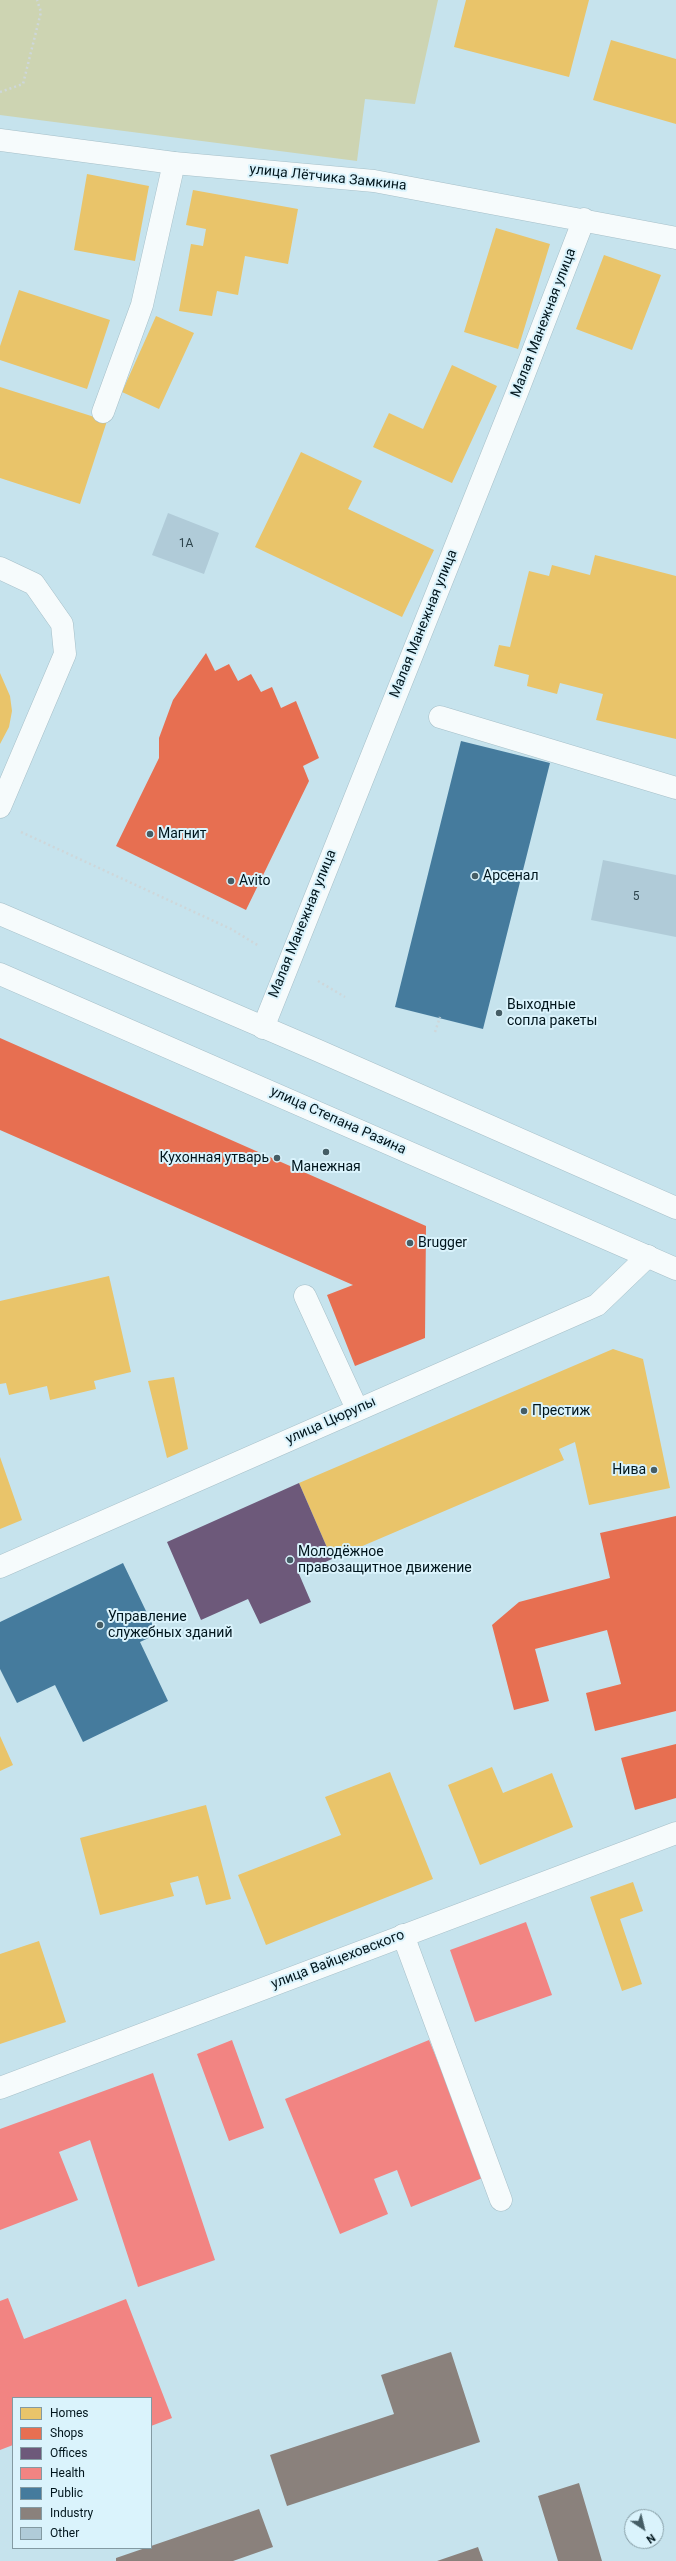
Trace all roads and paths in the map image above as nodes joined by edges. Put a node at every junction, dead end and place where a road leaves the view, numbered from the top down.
1 (36, 0) edge
2 (0, 92) edge
3 (0, 140) edge
4 (174, 163) junction
5 (584, 219) junction
6 (676, 238) edge
7 (103, 412) dead end
8 (0, 568) edge
9 (440, 717) dead end
10 (676, 788) edge
11 (0, 807) edge
12 (14, 829) dead end
13 (0, 914) edge
14 (287, 962) junction
15 (0, 974) edge
16 (345, 997) dead end
17 (440, 1018) dead end
18 (263, 1028) junction
19 (436, 1032) dead end
20 (676, 1208) edge
21 (648, 1256) junction
22 (676, 1269) edge
23 (305, 1296) dead end
24 (357, 1409) junction
25 (0, 1567) edge
26 (676, 1833) edge
27 (404, 1935) junction
28 (0, 2088) edge
29 (501, 2200) dead end

1 - 2 path
3 - 4 street, улица Лётчика Замкина
4 - 5 street, улица Лётчика Замкина
4 - 7 street
5 - 6 street, улица Лётчика Замкина
5 - 14 street, Малая Манежная улица
8 - 11 street
9 - 10 street
12 - 14 path
13 - 18 street
14 - 16 path
14 - 18 street, Малая Манежная улица
15 - 21 street, улица Степана Разина
17 - 19 path
18 - 20 street
21 - 22 street, улица Степана Разина
21 - 24 street, улица Цюрупы
23 - 24 street
24 - 25 street, улица Цюрупы
26 - 27 street, улица Вайцеховского
27 - 28 street, улица Вайцеховского
27 - 29 street

